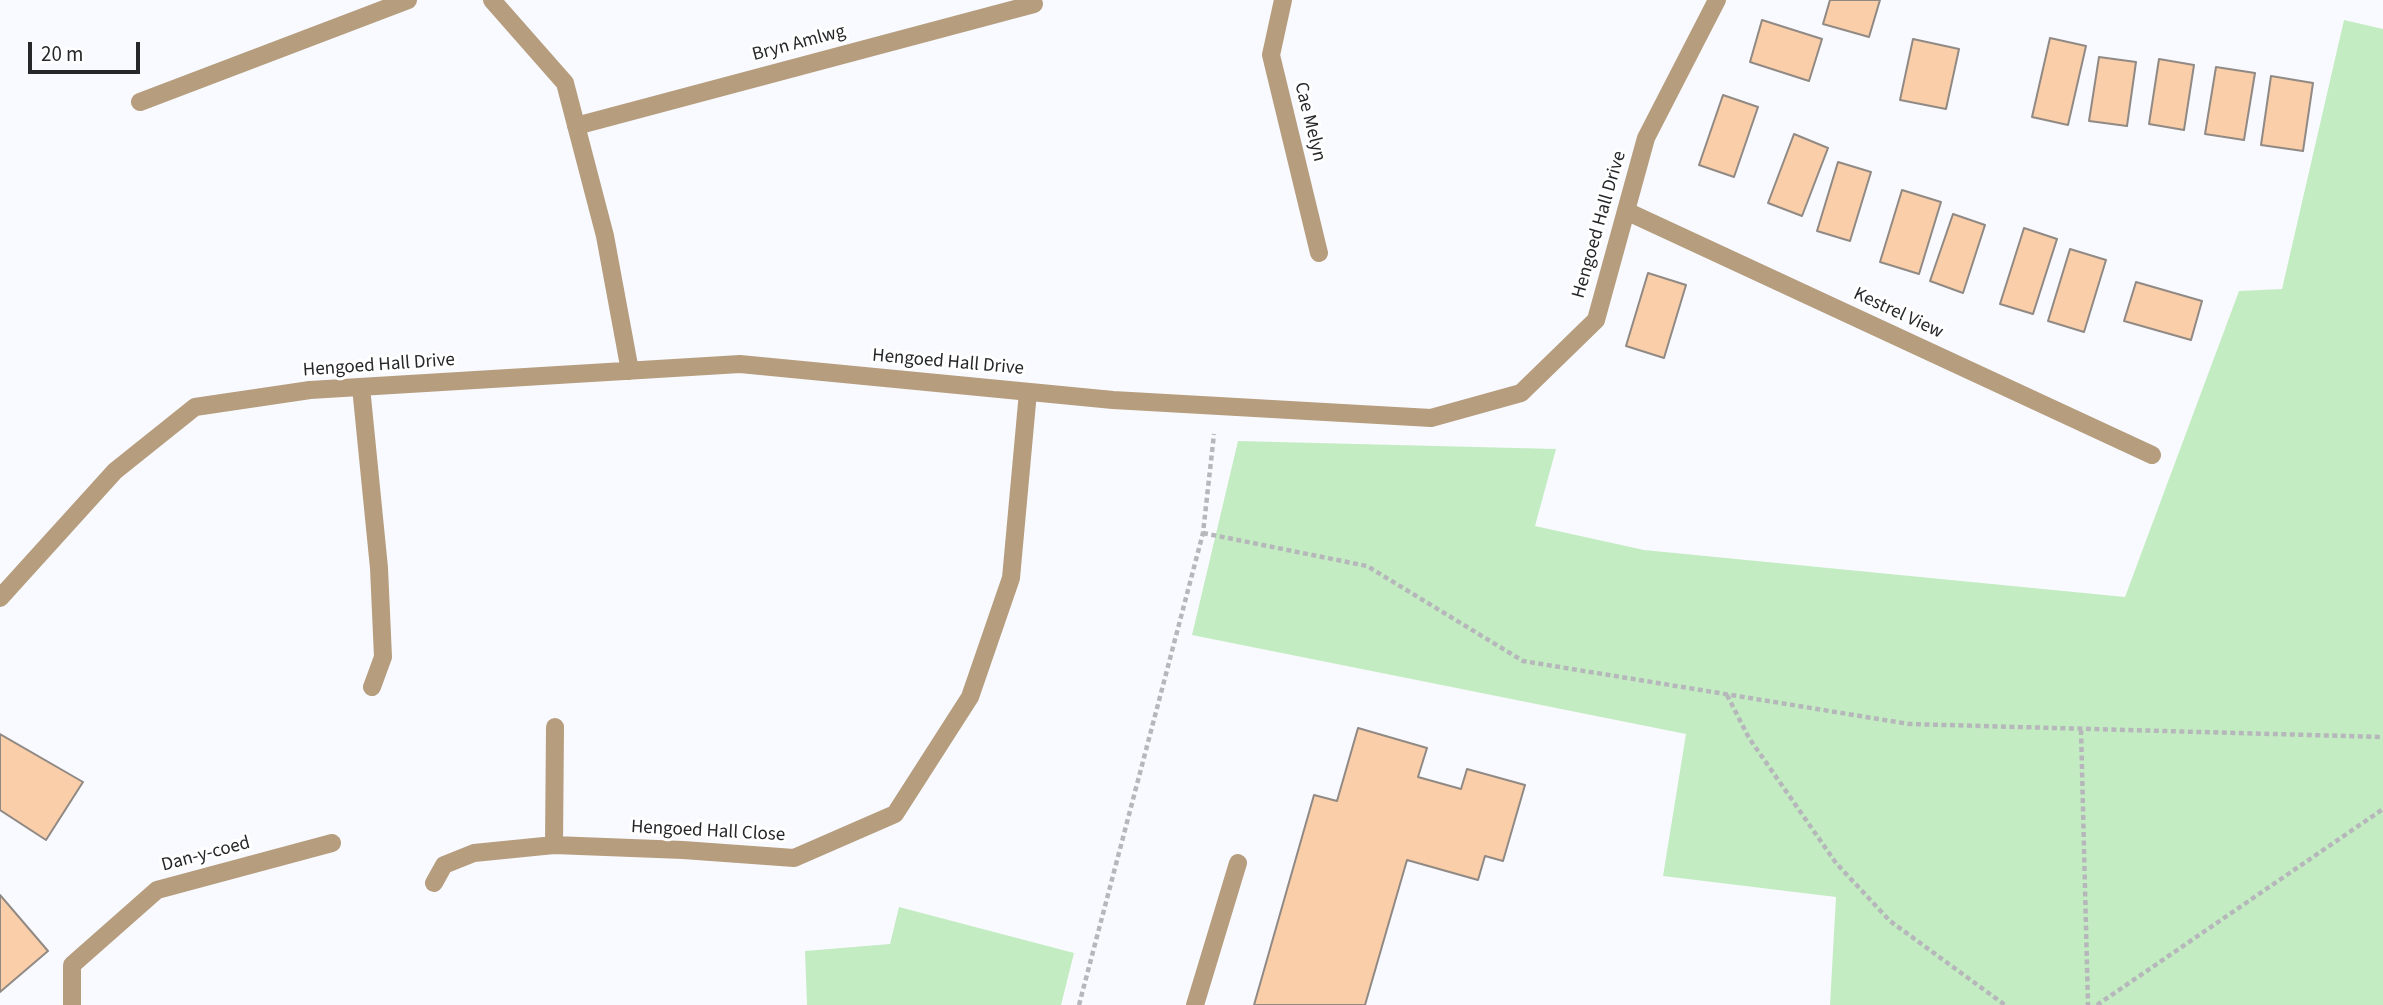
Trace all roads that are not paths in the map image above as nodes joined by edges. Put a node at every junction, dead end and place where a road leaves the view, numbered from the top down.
1 (408, 0) edge
2 (492, 0) edge
3 (1283, 0) edge
4 (1717, 0) edge
5 (1034, 4) dead end
6 (140, 102) dead end
7 (576, 126) junction
8 (1626, 211) junction
9 (1319, 253) dead end
10 (630, 371) junction
11 (361, 387) junction
12 (1028, 392) junction
13 (2152, 455) dead end
14 (0, 598) edge
15 (372, 687) dead end
16 (555, 727) dead end
17 (332, 843) dead end
18 (554, 845) junction
19 (1238, 863) dead end
20 (434, 883) dead end
21 (72, 1005) edge
22 (1195, 1005) edge

1 - 6 street
2 - 7 street
3 - 9 street, Cae Melyn
4 - 8 street, Hengoed Hall Drive
5 - 7 street, Bryn Amlwg
7 - 10 street
8 - 12 street, Hengoed Hall Drive
8 - 13 street, Kestrel View
10 - 11 street, Hengoed Hall Drive
10 - 12 street, Hengoed Hall Drive
11 - 14 street, Hengoed Hall Drive
11 - 15 street
12 - 18 street, Hengoed Hall Close
16 - 18 street
17 - 21 street, Dan-y-coed
18 - 20 street, Hengoed Hall Close
19 - 22 street

